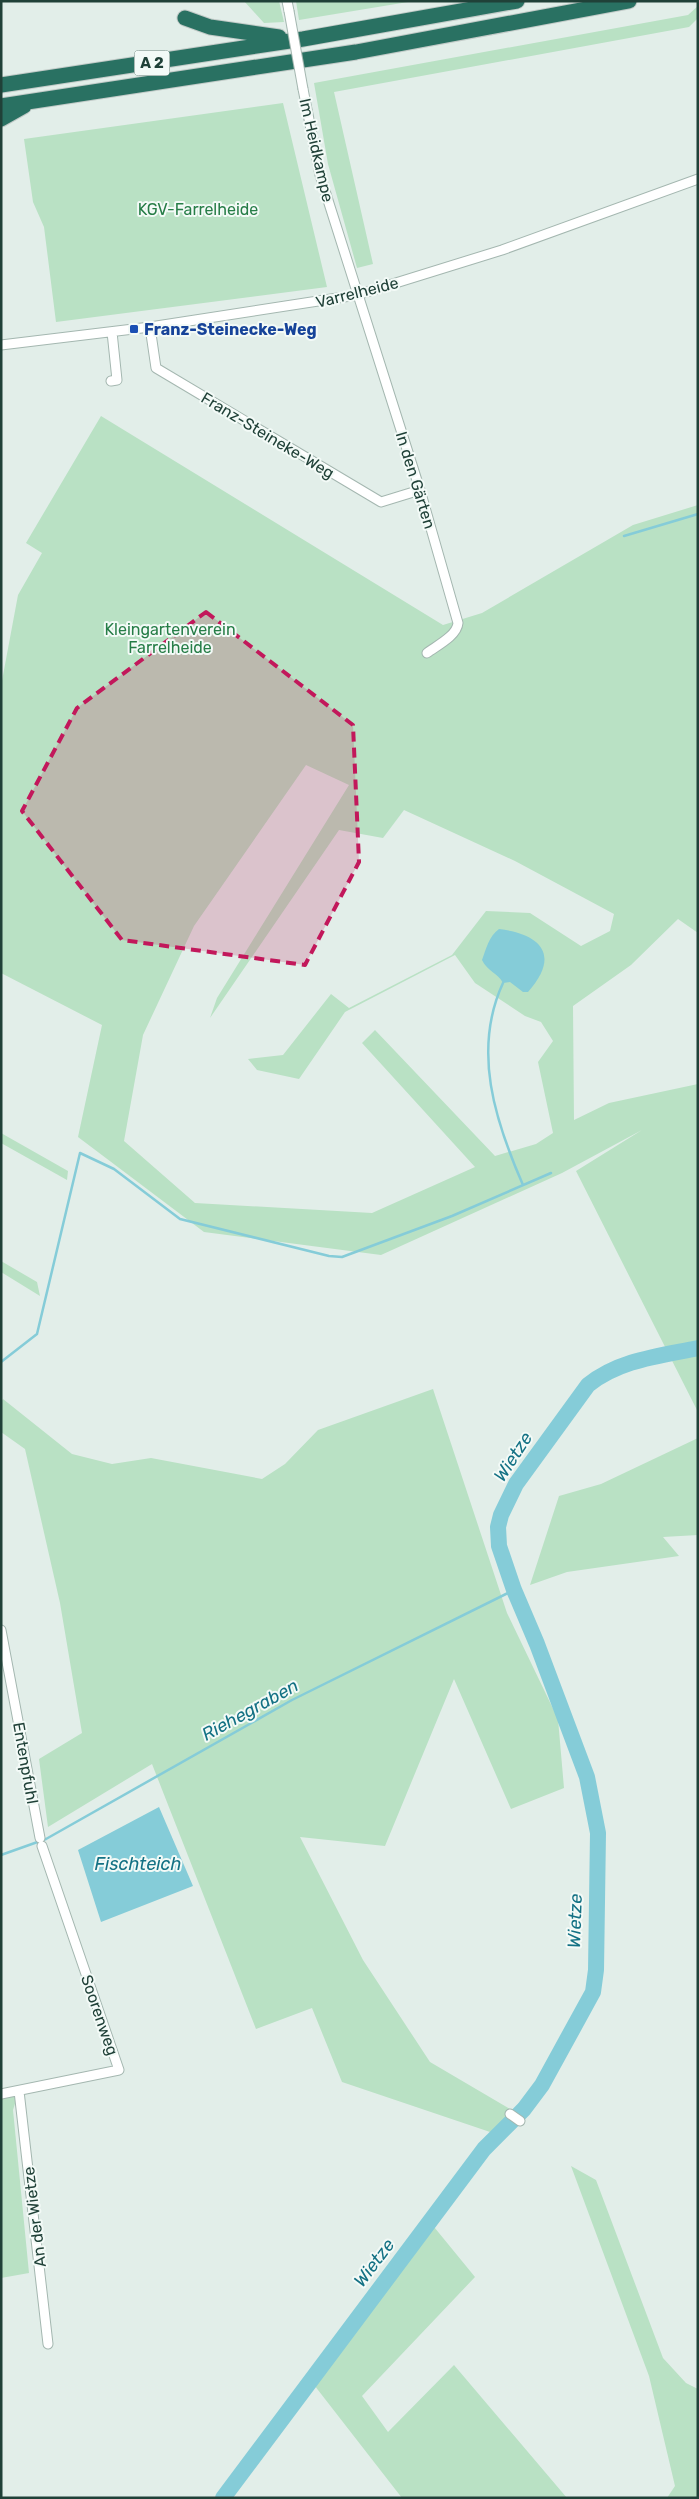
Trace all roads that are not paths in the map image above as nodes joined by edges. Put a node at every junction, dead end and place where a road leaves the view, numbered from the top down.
1 (287, 1) edge
2 (517, 1) edge
3 (629, 1) edge
4 (185, 18) dead end
5 (303, 39) junction
6 (1, 85) edge
7 (34, 102) junction
8 (1, 106) edge
9 (1, 119) edge
10 (698, 179) edge
11 (357, 296) junction
12 (150, 327) junction
13 (112, 332) junction
14 (1, 345) edge
15 (111, 381) dead end
16 (420, 490) junction
17 (427, 653) dead end
18 (1, 1630) edge
19 (41, 1842) joint
20 (19, 2091) junction
21 (1, 2094) edge
22 (510, 2114) dead end
23 (520, 2121) dead end
24 (48, 2344) dead end

1 - 11 street, Im Heidkampe, bridge
2 - 5 highway, A 2
3 - 7 highway, A 2
4 - 5 highway
5 - 6 highway, A 2
7 - 8 highway, A 2
7 - 9 highway
10 - 11 street, Varrelheide
11 - 12 street, Varrelheide
11 - 16 street, In den Gärten
12 - 13 street, Varrelheide
12 - 16 street, Franz-Steineke-Weg
13 - 14 street, Varrelheide
13 - 15 street
16 - 17 street, In den Gärten
18 - 19 street, Entenpfuhl
19 - 20 street, Soorenweg
20 - 21 street, Soorenweg
20 - 24 street, An der Wietze
22 - 23 street

